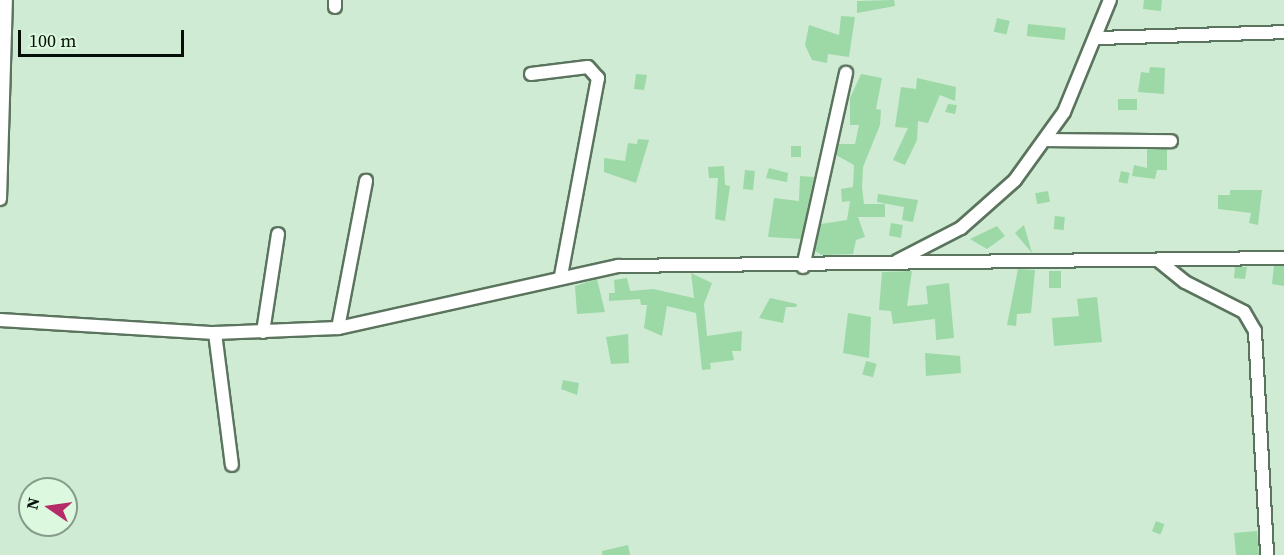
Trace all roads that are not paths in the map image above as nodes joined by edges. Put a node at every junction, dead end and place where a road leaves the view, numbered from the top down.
1 (6, 0) edge
2 (1110, 0) edge
3 (1284, 32) edge
4 (1098, 38) junction
5 (846, 73) dead end
6 (531, 74) dead end
7 (1047, 140) junction
8 (1171, 141) dead end
9 (2, 146) edge
10 (366, 181) dead end
11 (0, 199) edge
12 (278, 234) dead end
13 (1284, 258) edge
14 (1159, 261) junction
15 (893, 263) junction
16 (803, 267) junction
17 (561, 275) junction
18 (0, 320) edge
19 (338, 328) junction
20 (262, 332) junction
21 (215, 333) junction
22 (232, 465) dead end
23 (1267, 555) edge

1 - 9 street
2 - 4 street
3 - 4 street
4 - 7 street
5 - 16 street
6 - 17 street
7 - 8 street
7 - 15 street
9 - 11 street
10 - 19 street
12 - 20 street
13 - 14 street
14 - 15 street
14 - 23 street
15 - 16 street
16 - 17 street
17 - 19 street
18 - 21 street
19 - 20 street
20 - 21 street
21 - 22 street

